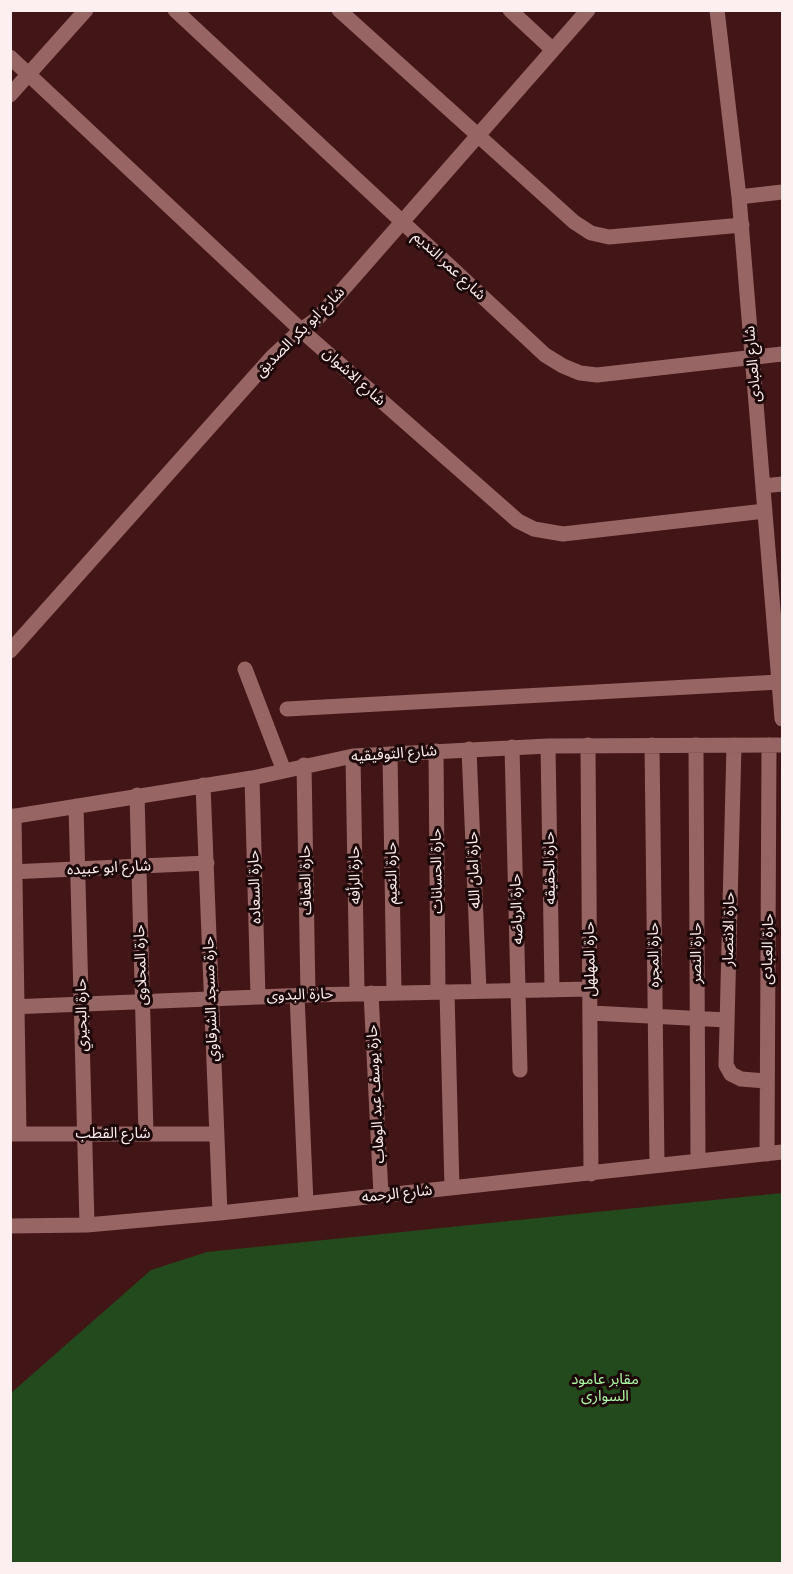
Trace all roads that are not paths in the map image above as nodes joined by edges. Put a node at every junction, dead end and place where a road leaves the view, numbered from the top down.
1 (86, 10) edge
2 (175, 10) edge
3 (339, 10) edge
4 (510, 10) edge
5 (588, 10) edge
6 (717, 10) edge
7 (553, 50) junction
8 (10, 57) edge
9 (29, 74) junction
10 (10, 95) edge
11 (478, 136) junction
12 (783, 192) edge
13 (739, 197) junction
14 (402, 222) junction
15 (742, 225) junction
16 (301, 330) junction
17 (783, 354) edge
18 (752, 358) junction
19 (783, 484) edge
20 (763, 486) junction
21 (765, 511) junction
22 (10, 651) edge
23 (245, 669) dead end
24 (780, 682) junction
25 (287, 709) dead end
26 (783, 719) edge
27 (588, 745) junction
28 (652, 745) junction
29 (696, 745) junction
30 (734, 745) junction
31 (776, 745) edge
32 (548, 746) junction
33 (512, 747) junction
34 (469, 749) junction
35 (435, 751) junction
36 (390, 754) junction
37 (353, 756) junction
38 (304, 765) junction
39 (284, 771) junction
40 (252, 778) junction
41 (203, 785) junction
42 (137, 795) junction
43 (76, 806) junction
44 (12, 816) edge
45 (207, 863) junction
46 (138, 867) junction
47 (78, 869) junction
48 (13, 872) edge
49 (552, 989) junction
50 (590, 989) junction
51 (519, 990) junction
52 (479, 991) junction
53 (443, 992) junction
54 (364, 993) junction
55 (394, 993) junction
56 (303, 995) junction
57 (258, 997) junction
58 (211, 999) junction
59 (142, 1001) junction
60 (81, 1004) junction
61 (14, 1007) edge
62 (591, 1013) junction
63 (654, 1016) junction
64 (697, 1018) junction
65 (727, 1020) junction
66 (520, 1070) dead end
67 (766, 1081) junction
68 (15, 1134) edge
69 (146, 1134) junction
70 (216, 1134) junction
71 (85, 1135) junction
72 (775, 1153) edge
73 (698, 1161) junction
74 (657, 1165) junction
75 (591, 1174) junction
76 (452, 1188) junction
77 (381, 1195) junction
78 (306, 1203) junction
79 (220, 1213) junction
80 (87, 1225) junction
81 (10, 1226) edge

1 - 9 street
2 - 14 street, شارع عمر النديم
3 - 11 street
4 - 7 street
5 - 7 street, شارع ابو بكر الصديق
6 - 13 street, شارع العبادى
7 - 11 street, شارع ابو بكر الصديق
8 - 9 street, شارع الاشوان
9 - 10 street
9 - 16 street, شارع الاشوان
11 - 14 street, شارع ابو بكر الصديق
11 - 15 street
12 - 13 street
13 - 15 street, شارع العبادى
14 - 16 street, شارع ابو بكر الصديق
14 - 18 street, شارع عمر النديم
15 - 18 street, شارع العبادى
16 - 21 street, شارع الاشوان
16 - 22 street, شارع ابو بكر الصديق
17 - 18 street, شارع عمر النديم
18 - 20 street, شارع العبادى
19 - 20 street
20 - 21 street, شارع العبادى
21 - 24 street, شارع العبادى
23 - 39 street
24 - 25 street
24 - 26 street, شارع العبادى
27 - 28 street, شارع التوفيقيه
27 - 32 street, شارع التوفيقيه
27 - 50 street, حارة المهلهل
28 - 29 street, شارع التوفيقيه
28 - 63 street, حارة المجره
29 - 30 street, شارع التوفيقيه
29 - 64 street, حارة النصر
30 - 31 street, شارع التوفيقيه
30 - 65 street, حارة الانتصار
31 - 67 street, حارة العبادى
32 - 33 street, شارع التوفيقيه
32 - 49 street, حارة الحقيقه
33 - 34 street, شارع التوفيقيه
33 - 51 street, حارة الرياضه
34 - 35 street, شارع التوفيقيه
34 - 52 street, حارة امان الله
35 - 36 street, شارع التوفيقيه
35 - 53 street, حارة الحسانات
36 - 37 street, شارع التوفيقيه
36 - 55 street, حارة النعيم
37 - 38 street, شارع التوفيقيه
37 - 54 street, حارة الرأفه
38 - 39 street, شارع التوفيقيه
38 - 56 street, حارة العفاف
39 - 40 street, شارع التوفيقيه
40 - 41 street, شارع التوفيقيه
40 - 57 street, حارة السعاده
41 - 42 street, شارع التوفيقيه
41 - 45 street, حارة مسجد الشرقاوي
42 - 43 street, شارع التوفيقيه
42 - 46 street, حارة المحلاوى
43 - 44 street, شارع التوفيقيه
43 - 47 street, حارة البحيري
44 - 48 street
45 - 46 street, شارع ابو عبيده
45 - 58 street, حارة مسجد الشرقاوي
46 - 47 street, شارع ابو عبيده
46 - 59 street, حارة المحلاوى
47 - 48 street, شارع ابو عبيده
47 - 60 street, حارة البحيري
48 - 61 street
49 - 50 street, حارة البدوى
49 - 51 street, حارة البدوى
50 - 62 street, حارة المهلهل
51 - 52 street, حارة البدوى
51 - 66 street, حارة الرياضه
52 - 53 street, حارة البدوى
53 - 55 street, حارة البدوى
53 - 76 street, حارة الحسانات
54 - 55 street, حارة البدوى
54 - 56 street, حارة البدوى
54 - 77 street, حارة يوسف عبد الوهاب
56 - 57 street, حارة البدوى
56 - 78 street, حارة العفاف
57 - 58 street, حارة البدوى
58 - 59 street, حارة البدوى
58 - 70 street, حارة مسجد الشرقاوي
59 - 60 street, حارة البدوى
59 - 69 street, حارة المحلاوى
60 - 61 street, حارة البدوى
60 - 71 street, حارة البحيري
61 - 68 street
62 - 63 street
62 - 75 street, حارة المهلهل
63 - 64 street
63 - 74 street, حارة المجره
64 - 65 street
64 - 73 street, حارة النصر
65 - 67 street, حارة الانتصار
67 - 72 street, حارة العبادى
68 - 71 street, شارع القطب
69 - 70 street, شارع القطب
69 - 71 street, شارع القطب
70 - 79 street, حارة مسجد الشرقاوي
71 - 80 street, حارة البحيري
72 - 73 street, شارع الرحمه
73 - 74 street, شارع الرحمه
74 - 75 street, شارع الرحمه
75 - 76 street, شارع الرحمه
76 - 77 street, شارع الرحمه
77 - 78 street, شارع الرحمه
78 - 79 street, شارع الرحمه
79 - 80 street, شارع الرحمه
80 - 81 street, شارع الرحمه

